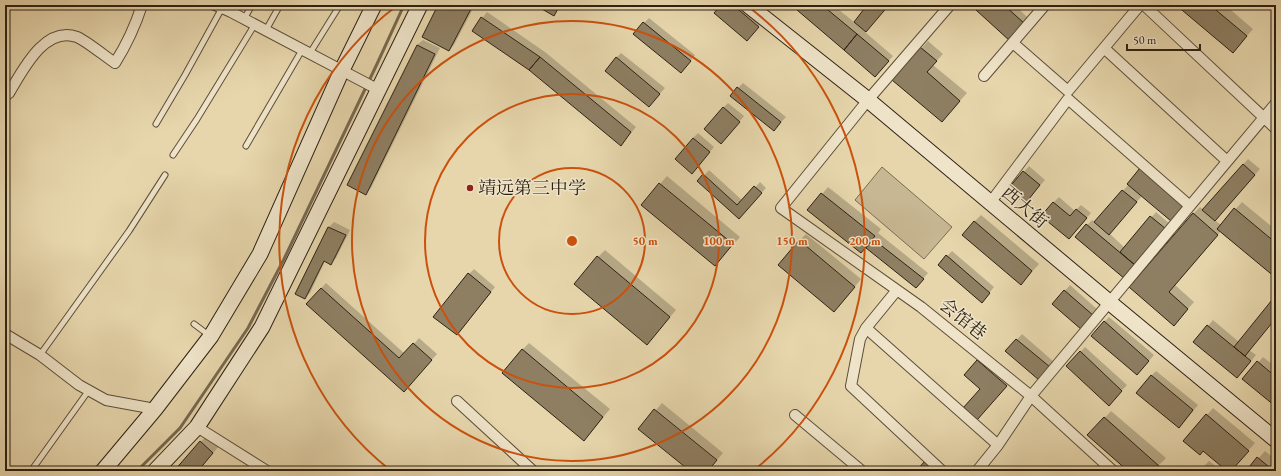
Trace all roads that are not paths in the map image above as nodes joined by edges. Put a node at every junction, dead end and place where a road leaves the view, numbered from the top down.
1 (142, 5) edge
2 (252, 5) edge
3 (280, 5) edge
4 (340, 5) edge
5 (374, 5) edge
6 (420, 5) edge
7 (748, 5) edge
8 (950, 5) edge
9 (1045, 5) edge
10 (1140, 5) edge
11 (1144, 5) edge
12 (219, 6) edge
13 (244, 19) junction
14 (255, 24) junction
15 (266, 30) junction
16 (1013, 43) junction
17 (1104, 48) junction
18 (306, 51) junction
19 (342, 70) junction
20 (984, 76) dead end
21 (376, 88) junction
22 (5, 96) edge
23 (868, 100) junction
24 (1276, 103) edge
25 (1264, 118) junction
26 (156, 124) dead end
27 (1276, 129) edge
28 (246, 146) dead end
29 (173, 155) dead end
30 (1228, 161) junction
31 (165, 175) dead end
32 (990, 203) junction
33 (1190, 206) junction
34 (897, 290) junction
35 (1109, 302) junction
36 (194, 324) dead end
37 (866, 328) junction
38 (5, 334) edge
39 (210, 336) junction
40 (40, 355) junction
41 (88, 390) junction
42 (1031, 396) junction
43 (457, 401) dead end
44 (155, 409) junction
45 (795, 415) dead end
46 (197, 427) junction
47 (1276, 440) edge
48 (998, 445) junction
49 (30, 471) edge
50 (103, 471) edge
51 (155, 471) edge
52 (267, 471) edge
53 (533, 471) edge
54 (862, 471) edge
55 (942, 471) edge
56 (977, 471) edge
57 (1113, 471) edge

1 - 22 street
2 - 13 lane
3 - 15 lane
4 - 18 lane
5 - 19 main road
6 - 21 main road
7 - 23 main road, 西大街
8 - 23 street
9 - 16 street
10 - 17 street
11 - 25 street
12 - 13 street
12 - 26 lane
13 - 14 street
14 - 15 street
14 - 29 lane
15 - 18 street
16 - 17 street
16 - 20 street
17 - 30 street
18 - 19 street
18 - 28 lane
19 - 21 street
19 - 39 main road
21 - 46 main road
23 - 32 main road, 西大街
23 - 34 street, 会馆巷
24 - 25 street
25 - 27 street
25 - 30 street
30 - 33 street
31 - 40 lane
32 - 33 street
32 - 35 main road, 西大街
33 - 35 street
34 - 37 street
34 - 42 street, 会馆巷
35 - 42 street
35 - 47 main road, 西大街
36 - 39 lane
37 - 48 street
37 - 55 street
38 - 40 street
39 - 44 main road
40 - 41 street
41 - 44 street
41 - 49 lane
42 - 48 street
42 - 57 street, 会馆巷
43 - 53 street
44 - 50 main road
45 - 54 street
46 - 51 main road
46 - 52 street
48 - 56 street

